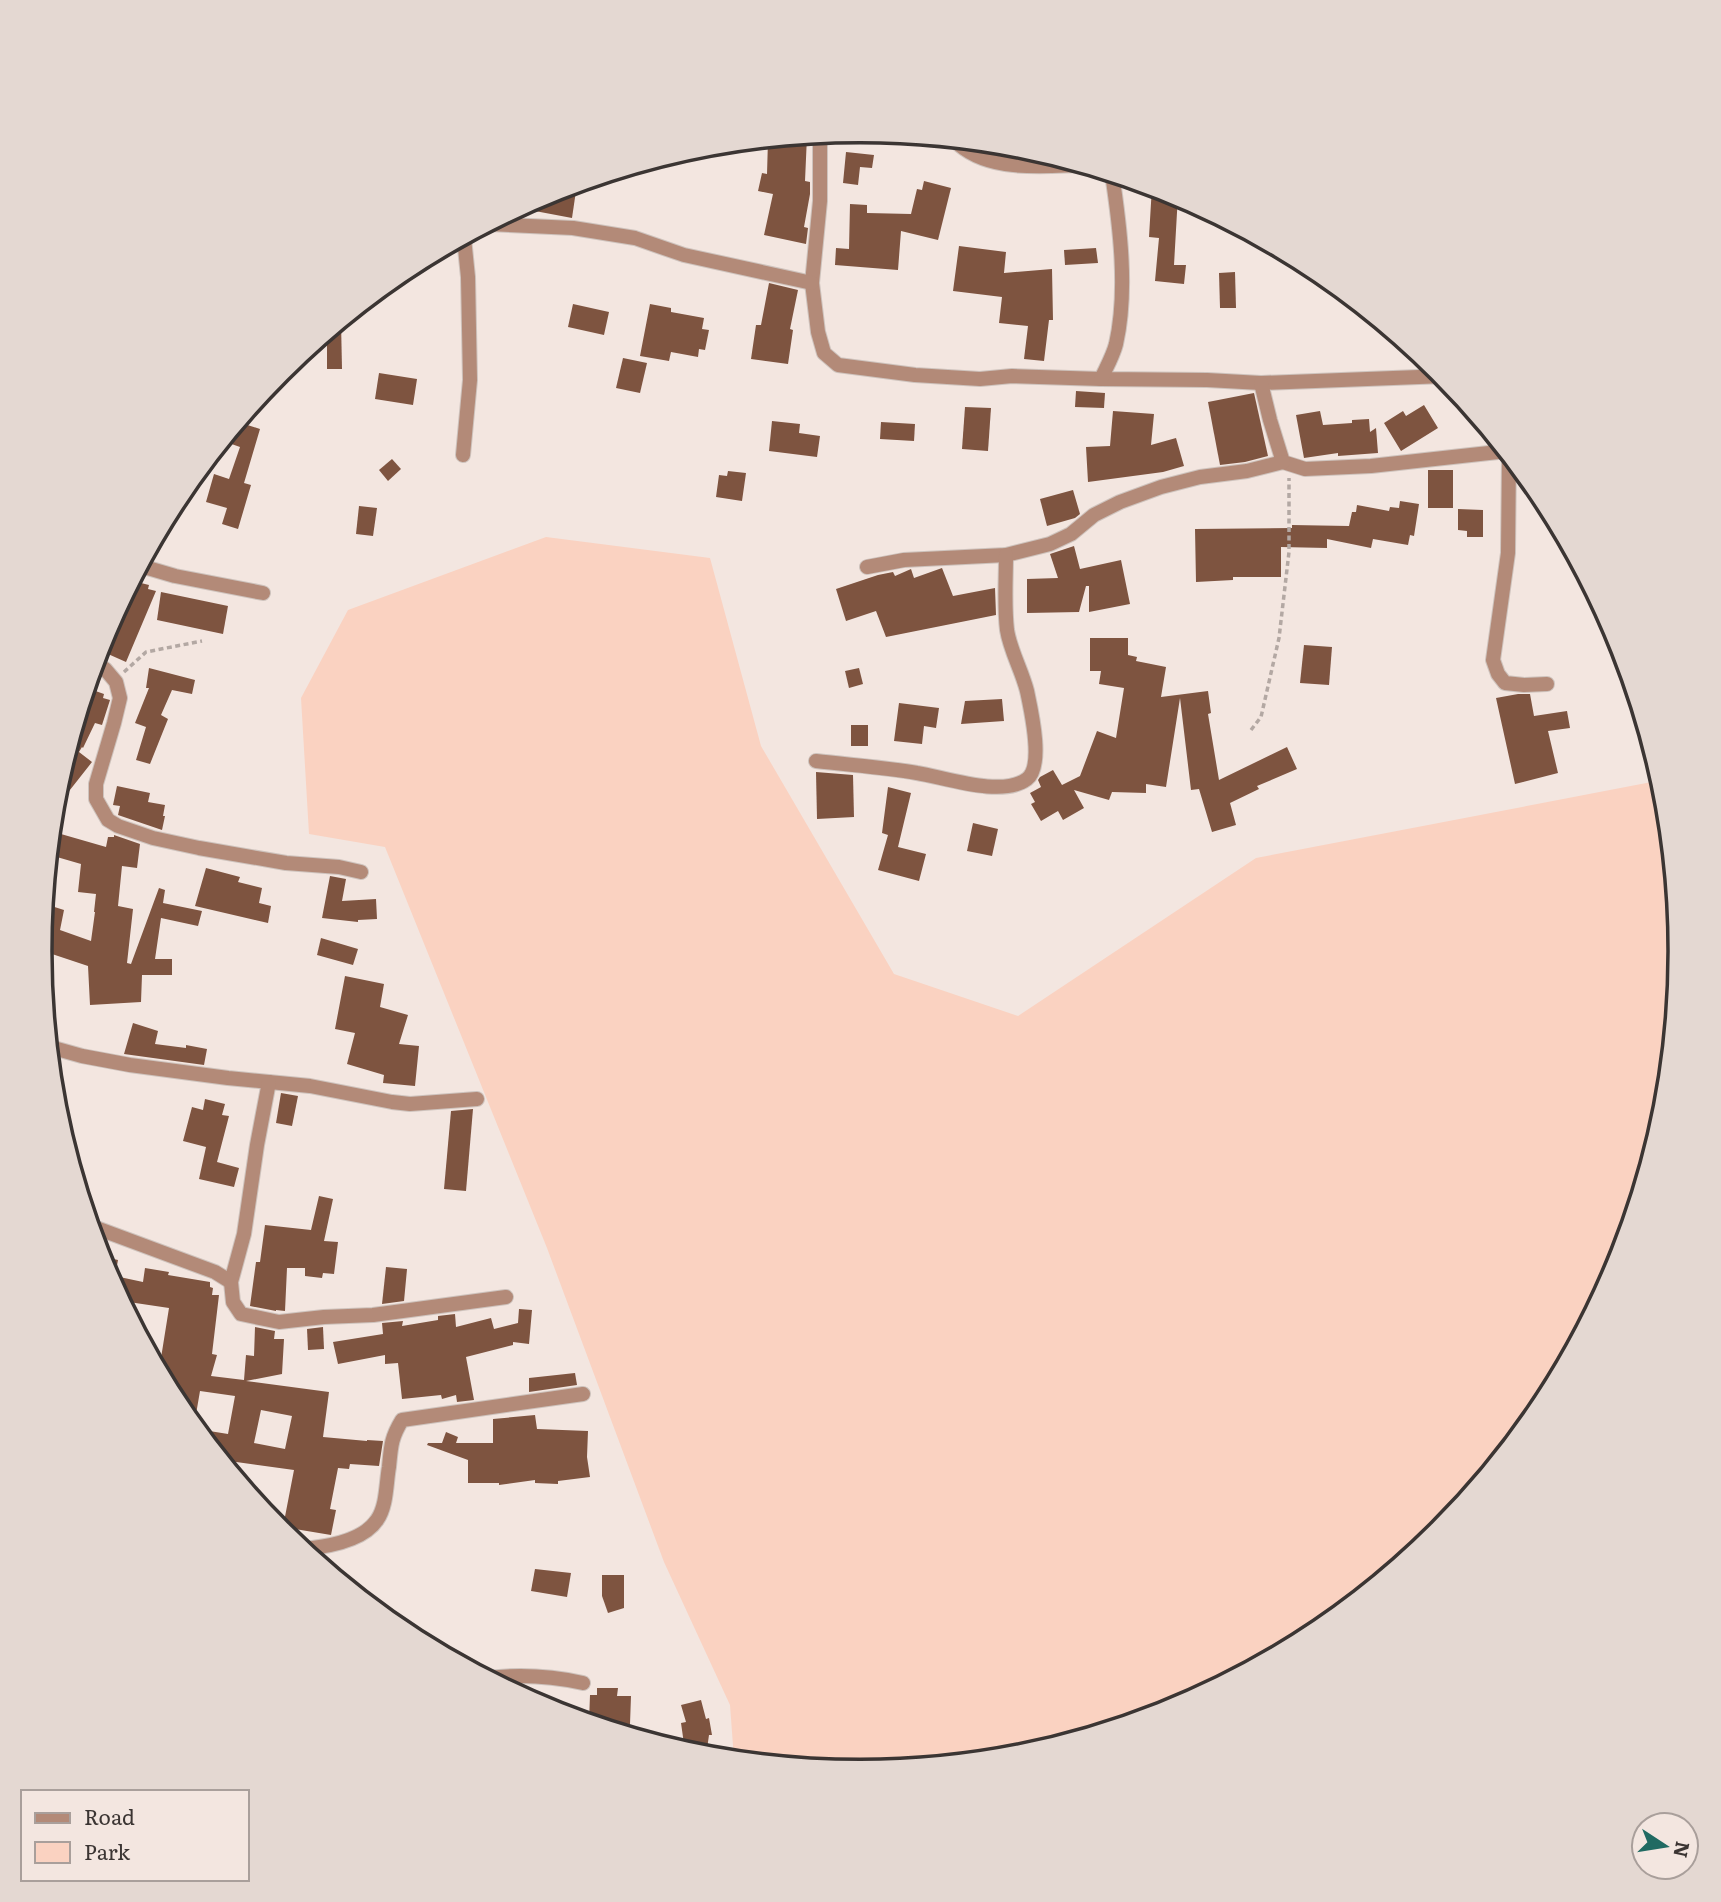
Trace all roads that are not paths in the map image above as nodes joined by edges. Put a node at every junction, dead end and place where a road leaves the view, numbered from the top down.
1 (820, 145) edge
2 (968, 150) edge
3 (1046, 166) edge
4 (1113, 184) edge
5 (506, 225) edge
6 (465, 247) edge
7 (812, 283) junction
8 (1428, 377) edge
9 (1101, 379) junction
10 (1261, 383) junction
11 (1498, 454) edge
12 (463, 455) dead end
13 (1287, 463) junction
14 (1508, 468) edge
15 (1006, 555) junction
16 (867, 567) dead end
17 (150, 569) edge
18 (263, 593) dead end
19 (104, 668) edge
20 (1547, 684) dead end
21 (816, 761) dead end
22 (360, 872) dead end
23 (58, 1049) edge
24 (270, 1082) junction
25 (477, 1099) dead end
26 (102, 1230) edge
27 (231, 1282) junction
28 (506, 1297) dead end
29 (583, 1394) dead end
30 (317, 1548) edge
31 (503, 1676) edge
32 (583, 1683) dead end

1 - 7 street
2 - 3 street
4 - 9 street
5 - 7 street
6 - 12 street
7 - 9 street
8 - 10 street
9 - 10 street
10 - 13 street
11 - 13 street
13 - 15 street
14 - 20 street
15 - 16 street
15 - 21 street
17 - 18 street
19 - 22 street
23 - 24 street
24 - 25 street
24 - 27 street
26 - 27 street
27 - 28 street
29 - 30 street
31 - 32 street

